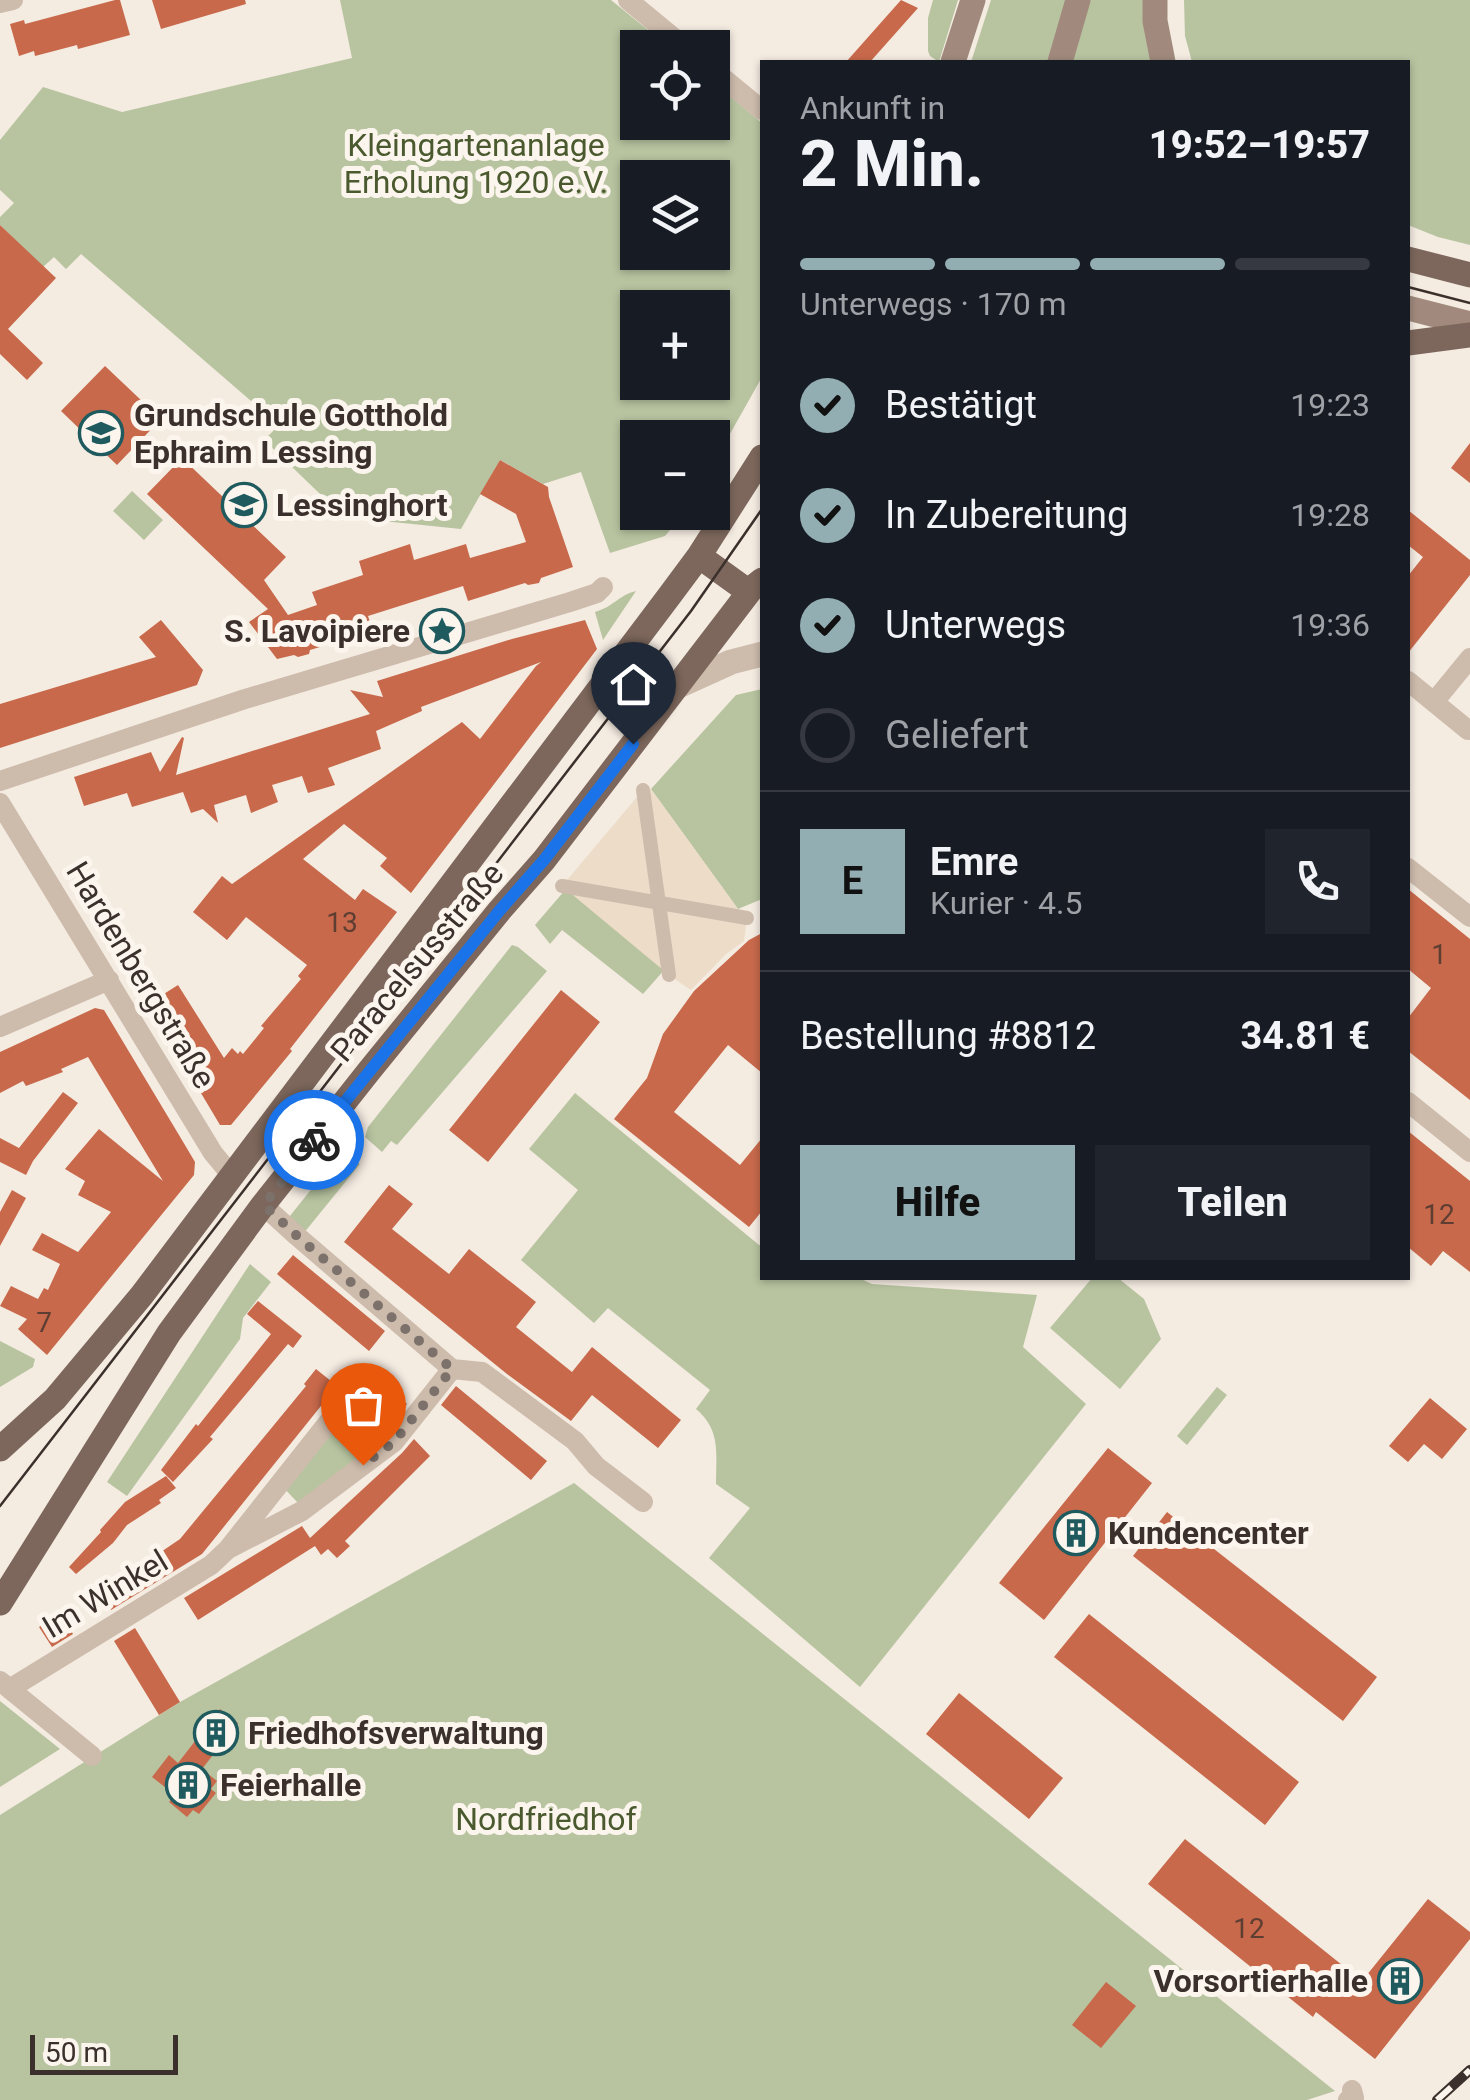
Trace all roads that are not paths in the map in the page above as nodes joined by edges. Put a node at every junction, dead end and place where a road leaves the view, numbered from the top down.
1 (13, 0) edge
2 (628, 0) edge
3 (973, 0) edge
4 (1078, 0) edge
5 (1154, 0) edge
6 (0, 3) edge
7 (664, 30) edge
8 (1064, 51) edge
9 (955, 60) edge
10 (1163, 60) edge
11 (730, 84) edge
12 (760, 108) edge
13 (1410, 260) edge
14 (1470, 275) edge
15 (1410, 309) edge
16 (1470, 324) edge
17 (1470, 335) edge
18 (1410, 343) edge
19 (760, 459) edge
20 (698, 556) junction
21 (604, 586) dead end
22 (758, 586) edge
23 (760, 655) edge
24 (1470, 658) edge
25 (1410, 683) edge
26 (678, 686) junction
27 (1434, 702) junction
28 (1468, 730) dead end
29 (0, 781) edge
30 (643, 790) dead end
31 (0, 803) edge
32 (1410, 870) edge
33 (562, 886) dead end
34 (659, 903) junction
35 (1470, 917) edge
36 (747, 918) dead end
37 (669, 975) dead end
38 (109, 980) junction
39 (0, 1027) edge
40 (1410, 1104) edge
41 (1470, 1152) edge
42 (232, 1176) junction
43 (264, 1205) junction
44 (452, 1369) junction
45 (394, 1442) junction
46 (0, 1449) edge
47 (643, 1502) dead end
48 (228, 1549) junction
49 (0, 1603) edge
50 (6, 1685) edge
51 (92, 1756) dead end

1 - 6 street
2 - 7 street
3 - 9 main road
4 - 8 main road
5 - 10 main road
11 - 12 street
13 - 14 main road
15 - 16 main road
17 - 18 main road
19 - 20 main road, Paracelsusstraße
20 - 22 main road
20 - 42 main road, Paracelsusstraße
21 - 29 street
22 - 26 main road, Paracelsusstraße
23 - 26 street
24 - 27 street
25 - 27 street
26 - 43 main road, Paracelsusstraße
27 - 28 street
30 - 34 street
31 - 38 street, Hardenbergstraße
32 - 35 street
33 - 34 street
34 - 36 street
34 - 37 street
38 - 39 street
38 - 42 street, Hardenbergstraße
40 - 41 street
42 - 46 main road, Paracelsusstraße
43 - 44 street
43 - 49 main road, Paracelsusstraße
44 - 45 street, Im Winkel
44 - 47 street
45 - 48 street, Im Winkel
45 - 48 street, Im Winkel
48 - 50 street, Im Winkel
50 - 51 street

